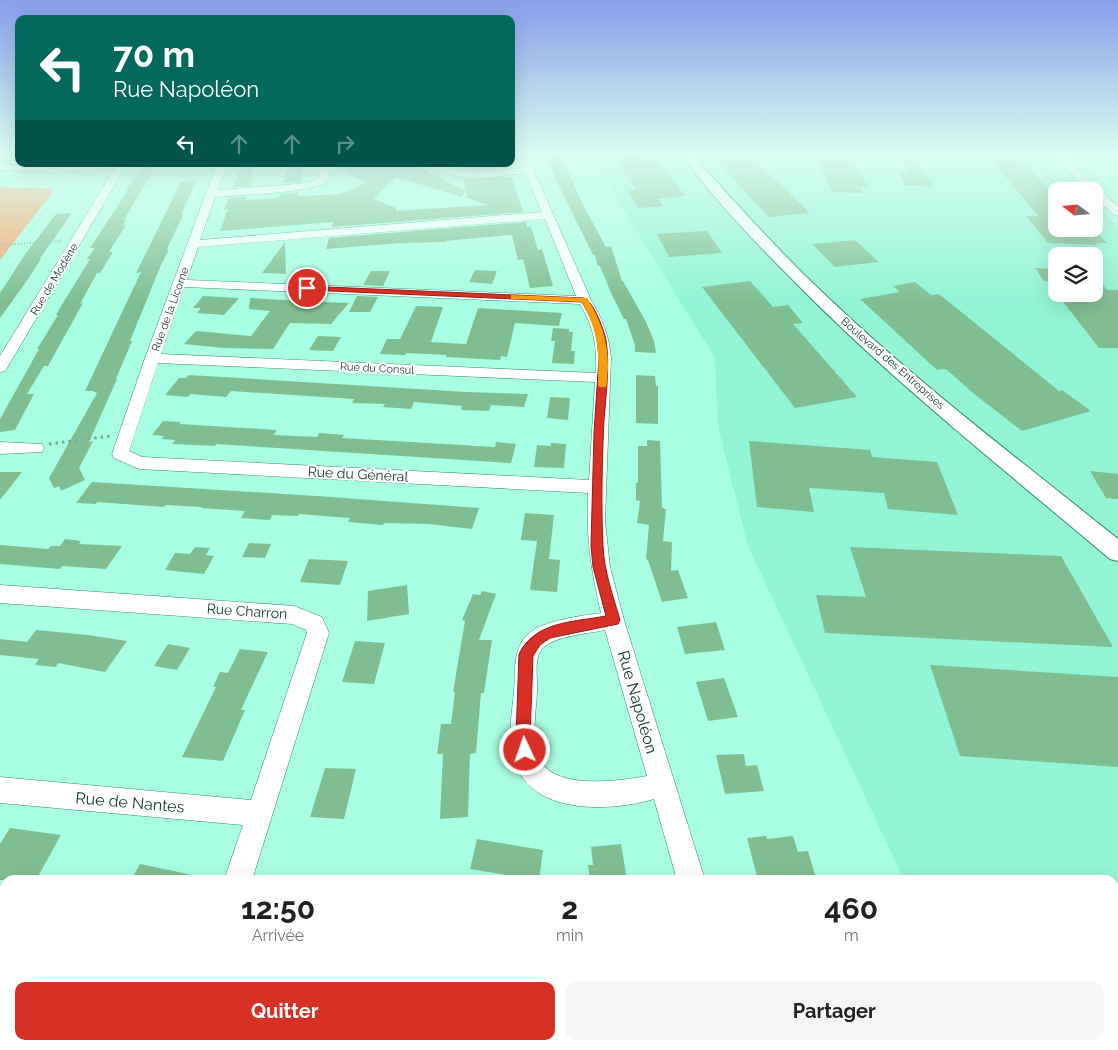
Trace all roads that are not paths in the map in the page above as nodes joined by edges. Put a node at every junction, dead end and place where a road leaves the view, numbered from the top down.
1 (99, 204) edge
2 (208, 204) edge
3 (544, 204) edge
4 (731, 204) edge
5 (1109, 204) edge
6 (1118, 213) edge
7 (549, 215) junction
8 (194, 244) junction
9 (179, 283) junction
10 (584, 300) junction
11 (152, 358) junction
12 (0, 368) edge
13 (603, 378) junction
14 (0, 448) edge
15 (36, 448) road end
16 (120, 454) joint
17 (598, 487) junction
18 (1118, 552) edge
19 (0, 594) edge
20 (613, 620) junction
21 (662, 784) junction
22 (0, 790) edge
23 (259, 814) junction
24 (240, 875) edge
25 (689, 875) edge

1 - 12 street, Rue de Modène
2 - 8 street, Rue de la Licorne
3 - 7 street, Rue Napoléon
4 - 18 street, Boulevard des Entreprises
5 - 6 street
7 - 8 street
7 - 10 street, Rue Napoléon
8 - 9 street, Rue de la Licorne
9 - 10 street
9 - 11 street, Rue de la Licorne
10 - 13 street, Rue Napoléon
11 - 13 street, Rue du Consul
11 - 16 street, Rue de la Licorne
13 - 17 street, Rue Napoléon
14 - 15 street
16 - 17 street, Rue du Général
17 - 20 street, Rue Napoléon
19 - 23 street, Rue Charron
20 - 21 street, Rue Napoléon
20 - 21 street
21 - 25 street, Rue Napoléon
22 - 23 street, Rue de Nantes
23 - 24 street, Rue Charron

